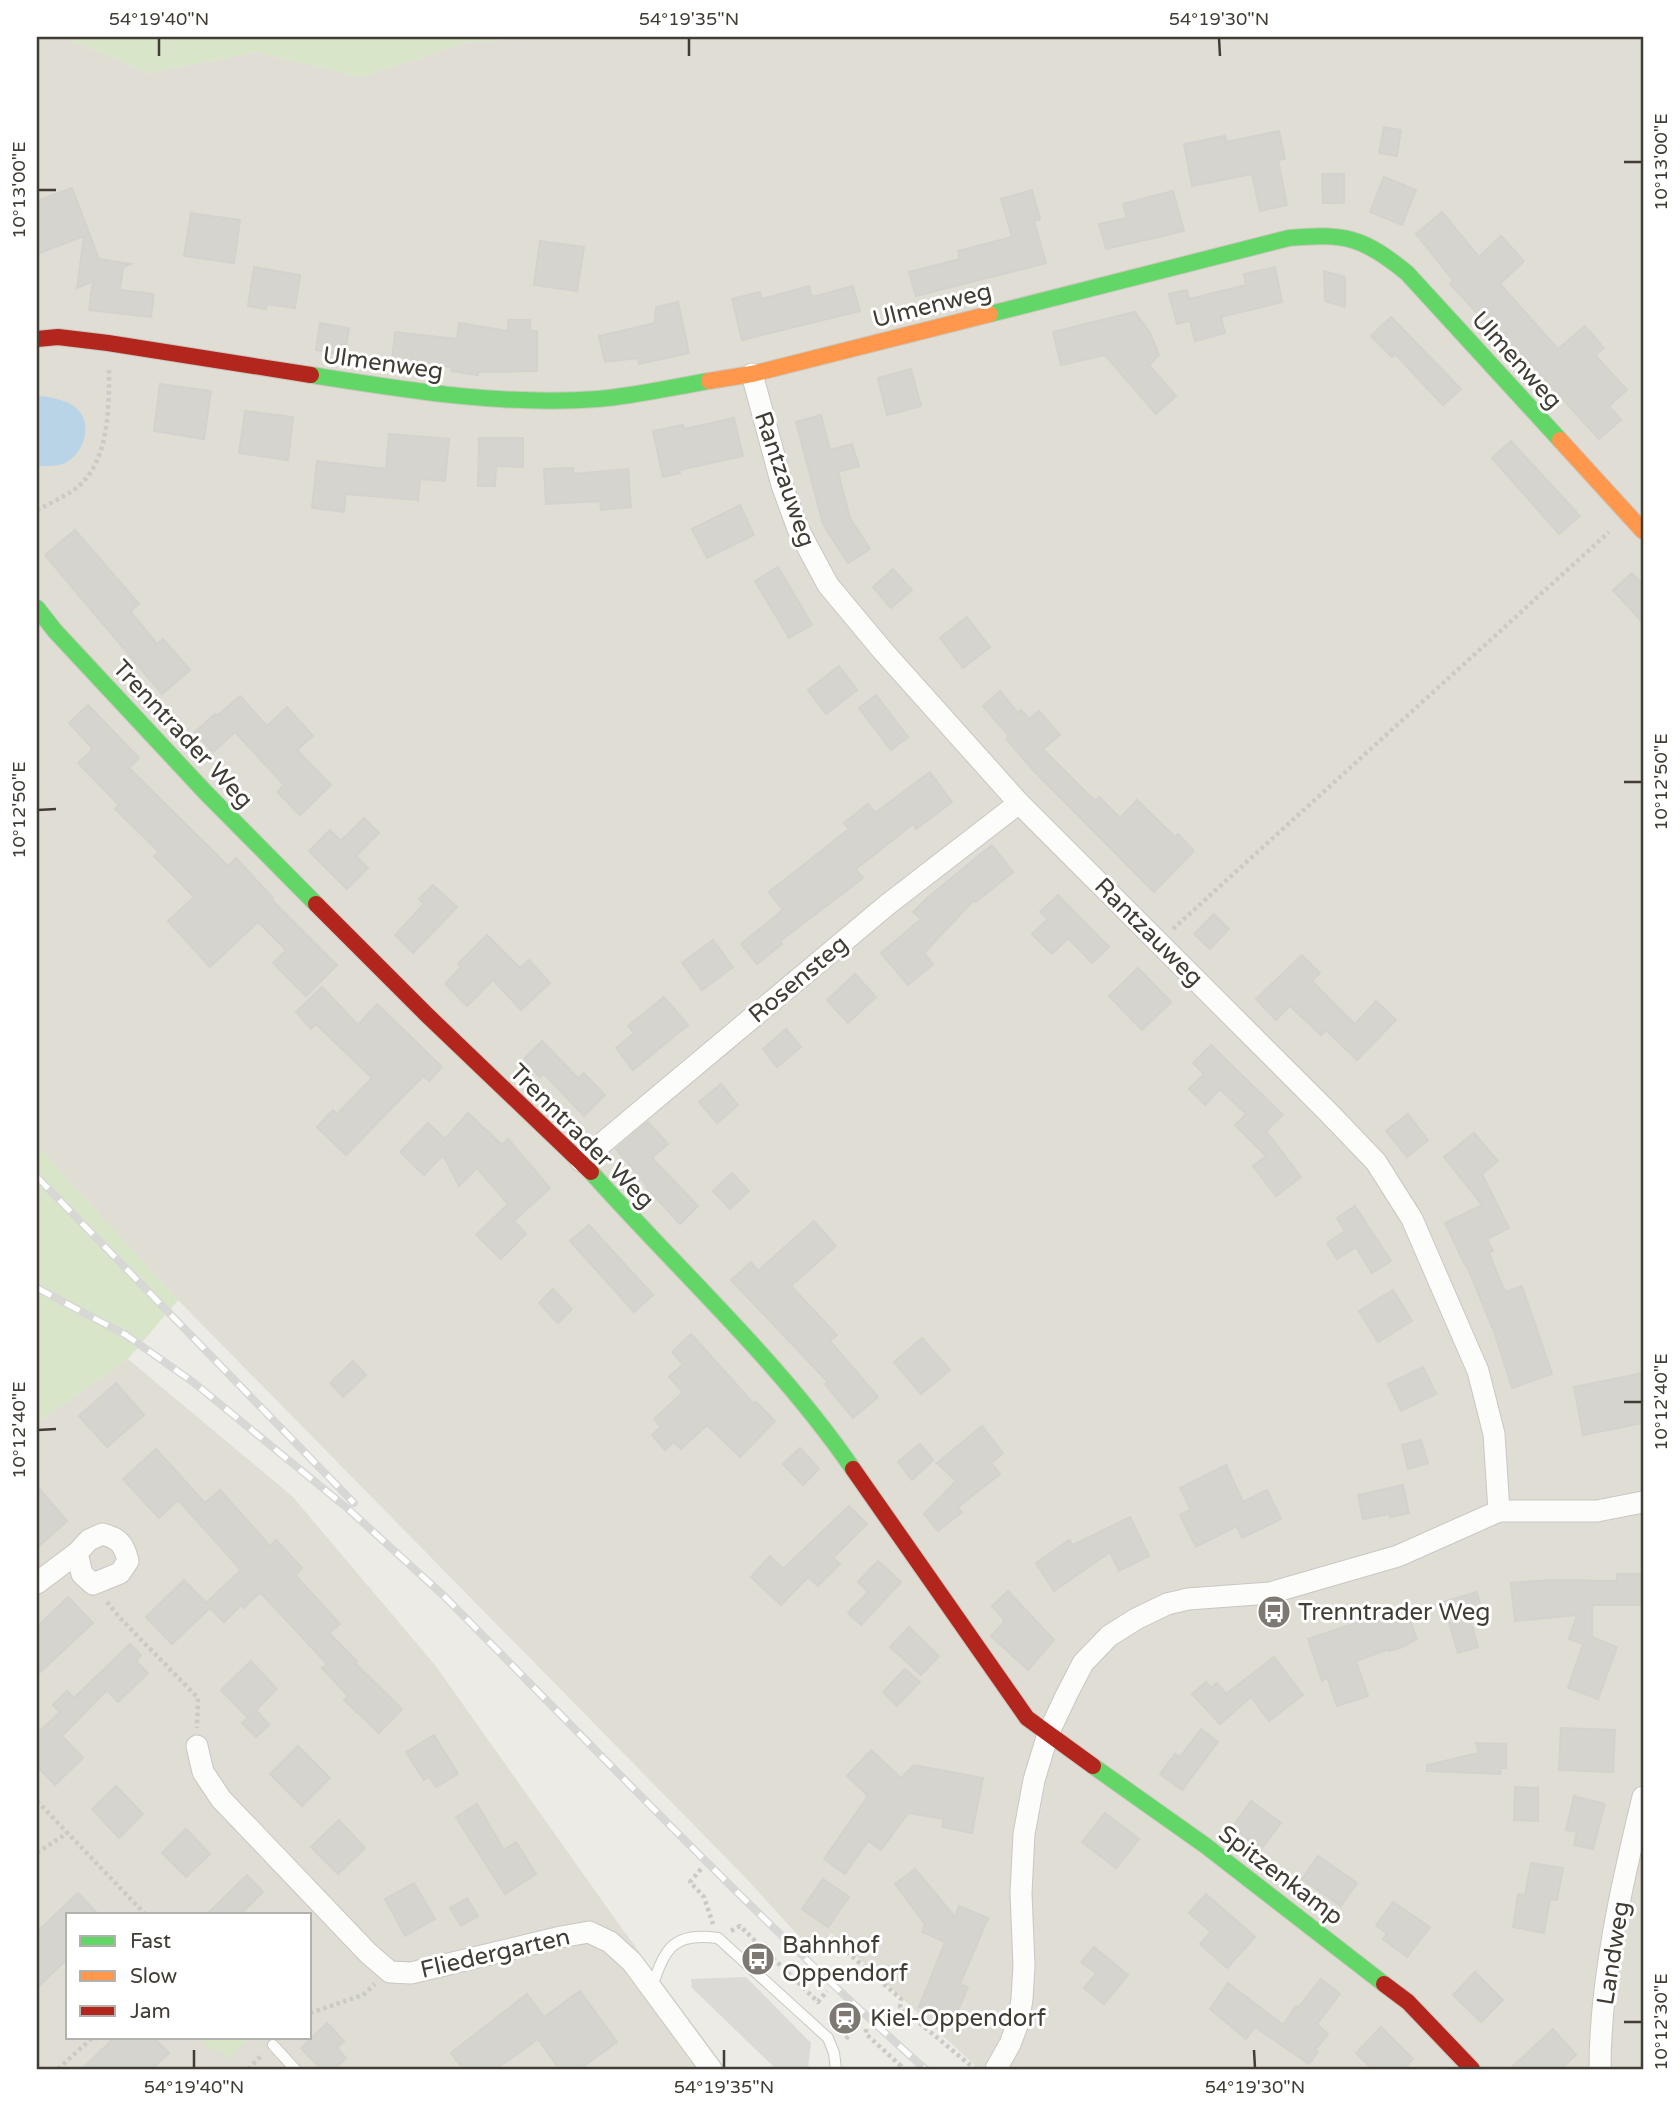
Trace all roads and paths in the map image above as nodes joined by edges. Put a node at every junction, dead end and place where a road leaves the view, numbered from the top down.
1 (37, 339) edge
2 (108, 343) junction
3 (752, 374) junction
4 (37, 510) edge
5 (1628, 515) junction
6 (1643, 531) edge
7 (37, 608) edge
8 (1020, 803) junction
9 (1159, 941) junction
10 (581, 1161) junction
11 (1643, 1502) edge
12 (1499, 1511) junction
13 (77, 1553) junction
14 (37, 1583) edge
15 (93, 1584) junction
16 (1048, 1734) junction
17 (197, 1746) joint
18 (1643, 1797) edge
19 (37, 1801) edge
20 (67, 1833) junction
21 (37, 1853) edge
22 (701, 1870) dead end
23 (704, 1897) dead end
24 (144, 1913) edge
25 (831, 1938) dead end
26 (390, 1972) junction
27 (652, 1989) junction
28 (312, 2012) edge
29 (859, 2022) dead end
30 (866, 2029) dead end
31 (852, 2032) dead end
32 (91, 2039) edge
33 (273, 2045) dead end
34 (58, 2069) edge
35 (295, 2069) edge
36 (711, 2069) edge
37 (836, 2069) edge
38 (901, 2069) edge
39 (975, 2069) edge
40 (996, 2069) edge
41 (1472, 2069) edge
42 (1600, 2069) edge

1 - 2 street, Ulmenweg
2 - 3 street, Ulmenweg
2 - 4 path
3 - 5 street, Ulmenweg
3 - 8 street, Rantzauweg
5 - 6 street, Ulmenweg
5 - 9 path
7 - 10 street, Trenntrader Weg
8 - 9 street, Rantzauweg
8 - 10 street, Rosensteg
9 - 12 street, Rantzauweg
10 - 16 street, Trenntrader Weg
11 - 12 street
12 - 16 street
13 - 14 street
13 - 15 street
13 - 15 street
15 - 17 path
16 - 40 street
16 - 41 street, Spitzenkamp
17 - 26 street, Fliedergarten
18 - 42 street, Landweg
19 - 20 path
20 - 21 path
20 - 24 path
22 - 23 path
25 - 39 path
26 - 27 street, Fliedergarten
26 - 28 path
27 - 36 street, Fliedergarten
27 - 37 lane
29 - 31 path
30 - 38 path
32 - 34 path
33 - 35 lane

